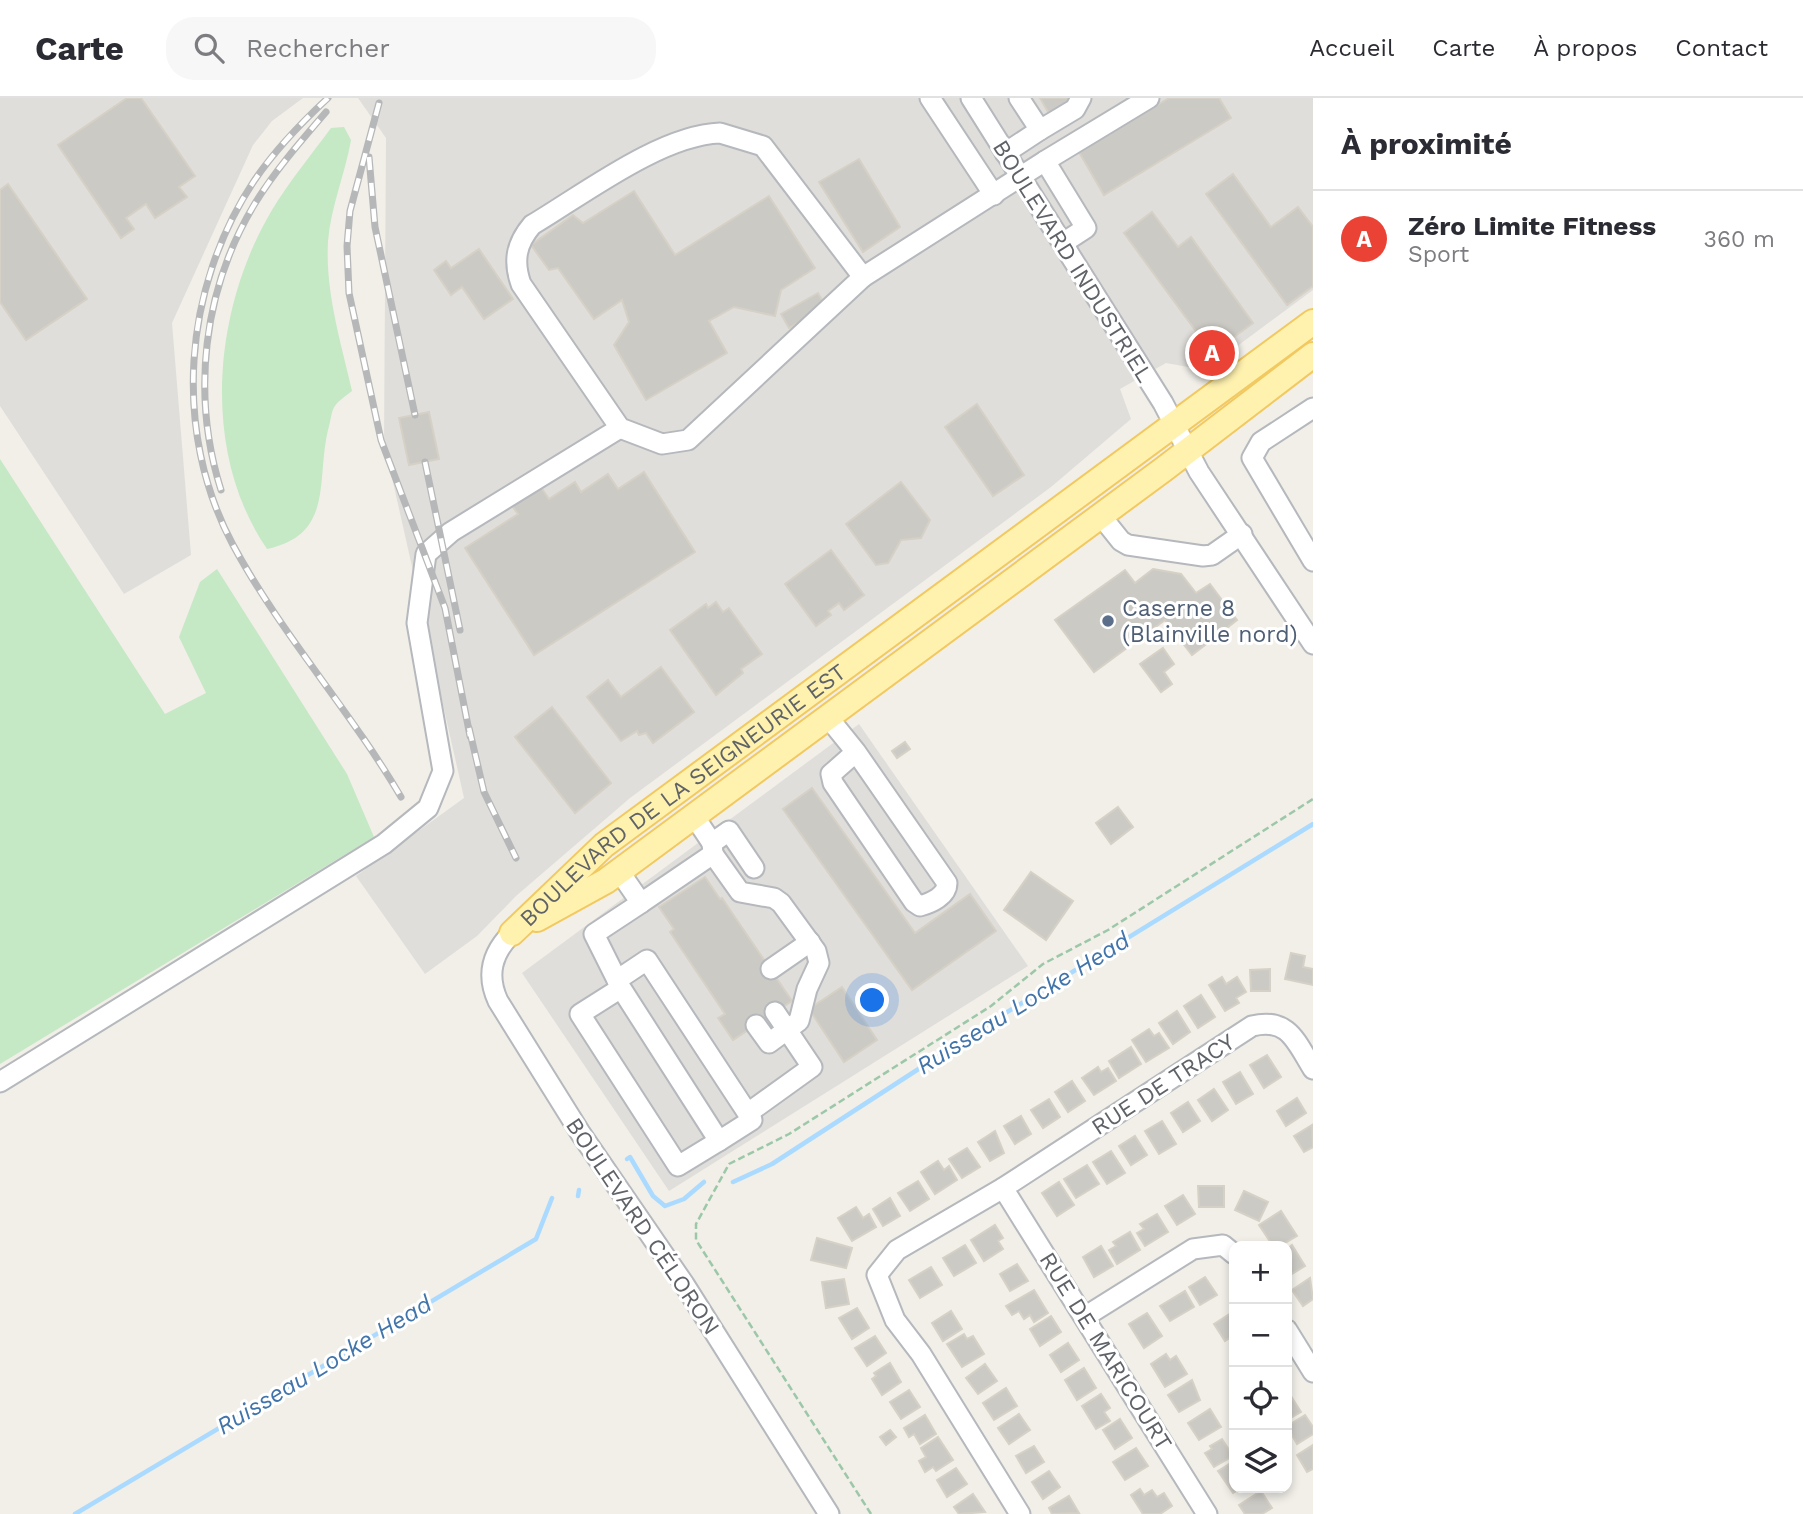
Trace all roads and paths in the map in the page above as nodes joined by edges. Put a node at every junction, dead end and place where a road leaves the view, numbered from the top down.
1 (930, 98) edge
2 (971, 98) edge
3 (1019, 98) edge
4 (1081, 98) edge
5 (1149, 98) edge
6 (1040, 130) junction
7 (1005, 153) junction
8 (1045, 161) junction
9 (1021, 178) junction
10 (994, 195) junction
11 (1063, 243) junction
12 (863, 277) junction
13 (1313, 322) edge
14 (1313, 355) edge
15 (1313, 408) edge
16 (1174, 424) junction
17 (620, 428) junction
18 (1188, 451) junction
19 (1101, 516) junction
20 (1242, 534) junction
21 (989, 561) junction
22 (1313, 561) edge
23 (1006, 585) junction
24 (954, 587) junction
25 (971, 612) junction
26 (1313, 644) edge
27 (864, 654) junction
28 (881, 677) junction
29 (823, 684) junction
30 (838, 717) junction
31 (856, 752) junction
32 (676, 792) junction
33 (1313, 799) edge
34 (694, 816) junction
35 (712, 848) junction
36 (754, 868) dead end
37 (619, 871) junction
38 (641, 903) junction
39 (512, 933) junction
40 (810, 942) junction
41 (771, 969) dead end
42 (619, 984) junction
43 (775, 1012) dead end
44 (756, 1025) dead end
45 (787, 1031) junction
46 (1313, 1069) edge
47 (0, 1082) edge
48 (748, 1113) junction
49 (719, 1141) junction
50 (1003, 1188) junction
51 (1229, 1250) edge
52 (1086, 1316) junction
53 (1292, 1338) edge
54 (1313, 1372) edge
55 (829, 1514) edge
56 (871, 1514) edge
57 (1020, 1514) edge
58 (1208, 1514) edge

1 - 10 street
2 - 7 street, BOULEVARD INDUSTRIEL
3 - 6 street
4 - 6 street
5 - 8 street
6 - 7 street
7 - 9 street, BOULEVARD INDUSTRIEL
8 - 9 street
8 - 11 street
9 - 10 street
9 - 11 street, BOULEVARD INDUSTRIEL
10 - 12 street
11 - 16 street, BOULEVARD INDUSTRIEL
12 - 17 street
12 - 17 street
13 - 16 main road, BOULEVARD DE LA SEIGNEURIE EST
14 - 18 main road, BOULEVARD DE LA SEIGNEURIE EST
15 - 22 street
16 - 18 street, BOULEVARD INDUSTRIEL
16 - 21 main road, BOULEVARD DE LA SEIGNEURIE EST
17 - 47 street
18 - 19 main road, BOULEVARD DE LA SEIGNEURIE EST
18 - 20 street, BOULEVARD INDUSTRIEL
19 - 20 street
19 - 23 main road, BOULEVARD DE LA SEIGNEURIE EST
20 - 26 street, BOULEVARD INDUSTRIEL
21 - 23 main road
21 - 24 main road, BOULEVARD DE LA SEIGNEURIE EST
23 - 25 main road, BOULEVARD DE LA SEIGNEURIE EST
24 - 25 main road
24 - 27 main road, BOULEVARD DE LA SEIGNEURIE EST
25 - 28 main road, BOULEVARD DE LA SEIGNEURIE EST
27 - 28 main road
27 - 29 main road, BOULEVARD DE LA SEIGNEURIE EST
28 - 30 main road, BOULEVARD DE LA SEIGNEURIE EST
29 - 30 main road
29 - 32 main road, BOULEVARD DE LA SEIGNEURIE EST
30 - 31 street
30 - 34 main road, BOULEVARD DE LA SEIGNEURIE EST
31 - 31 street
32 - 34 main road
32 - 39 main road, BOULEVARD DE LA SEIGNEURIE EST
33 - 56 path, BOULEVARD CÉLORON
34 - 35 street
34 - 37 main road, BOULEVARD DE LA SEIGNEURIE EST
35 - 36 street
35 - 38 street
35 - 40 street
37 - 38 street
37 - 39 main road, BOULEVARD DE LA SEIGNEURIE EST
38 - 42 street
39 - 55 street, BOULEVARD CÉLORON
40 - 41 street
40 - 45 street
42 - 48 street
42 - 49 street
42 - 49 street
43 - 45 street
44 - 45 street
45 - 48 street
46 - 50 street, RUE DE TRACY
48 - 49 street
50 - 52 street, RUE DE MARICOURT
50 - 57 street
51 - 52 street
52 - 58 street, RUE DE MARICOURT
53 - 54 street

